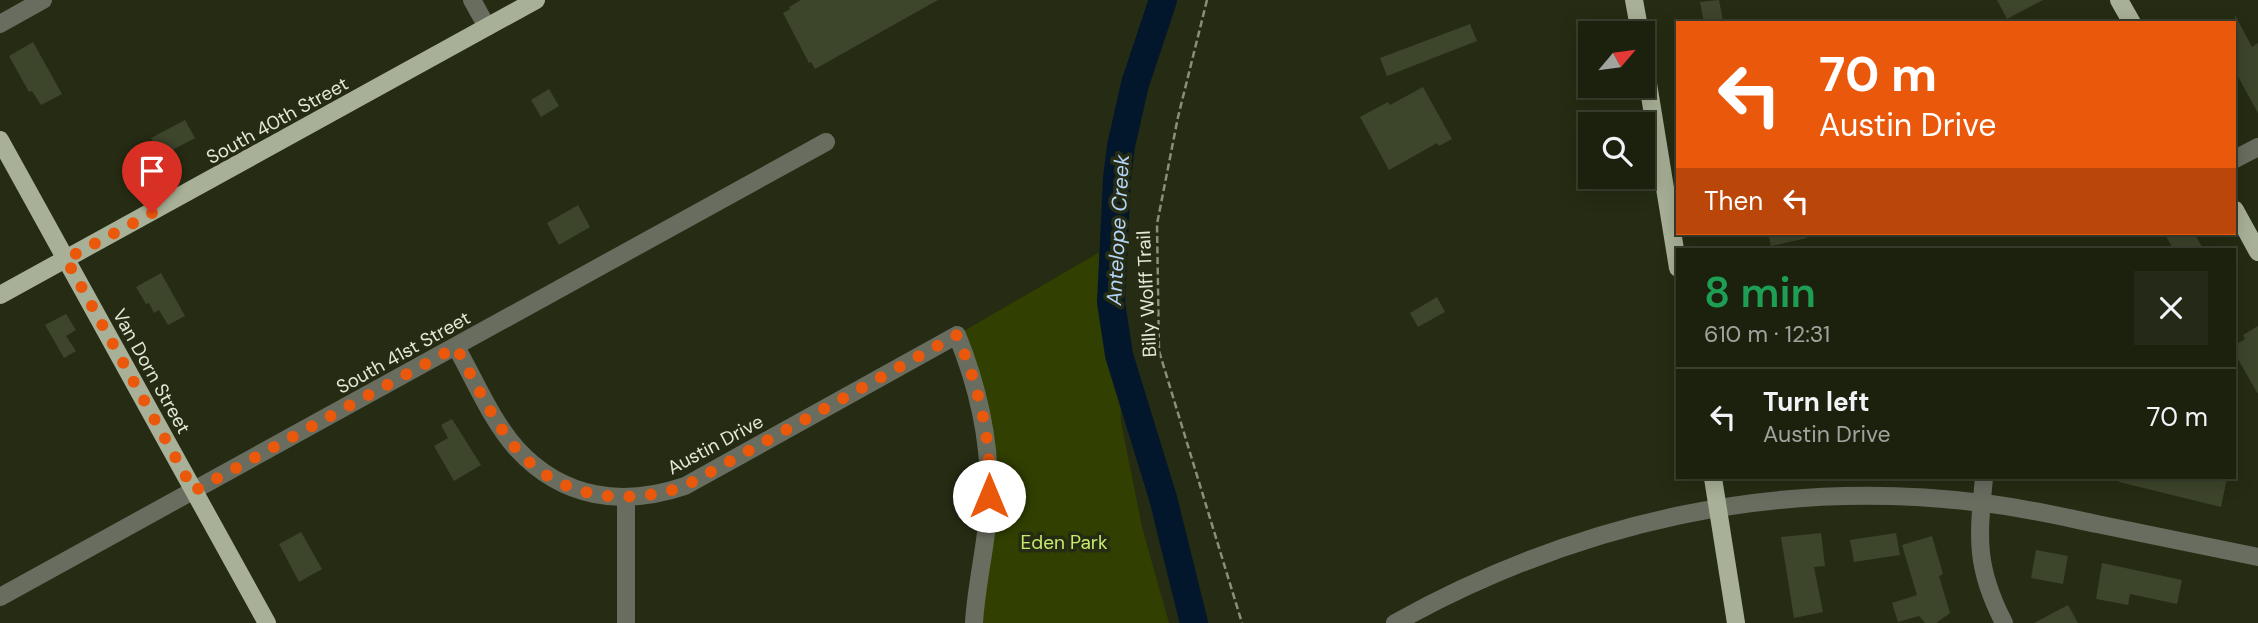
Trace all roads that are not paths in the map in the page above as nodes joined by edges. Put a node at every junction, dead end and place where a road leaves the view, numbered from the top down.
1 (43, 0) edge
2 (472, 0) edge
3 (536, 0) edge
4 (1634, 0) edge
5 (2119, 0) edge
6 (1638, 21) edge
7 (2131, 21) edge
8 (0, 24) edge
9 (487, 27) junction
10 (1650, 98) edge
11 (0, 140) edge
12 (826, 142) dead end
13 (2258, 146) edge
14 (2236, 158) edge
15 (2236, 212) edge
16 (2258, 252) edge
17 (1676, 256) edge
18 (66, 259) junction
19 (0, 295) edge
20 (456, 347) junction
21 (1713, 479) edge
22 (1984, 479) edge
23 (194, 491) junction
24 (626, 498) junction
25 (1982, 503) junction
26 (1718, 508) junction
27 (2258, 557) edge
28 (0, 597) edge
29 (267, 623) edge
30 (626, 623) edge
31 (974, 623) edge
32 (1395, 623) edge
33 (1737, 623) edge
34 (2004, 623) edge

1 - 8 street
2 - 9 street
3 - 9 main road, South 40th Street
4 - 6 main road
5 - 7 main road
9 - 18 main road, South 40th Street
10 - 17 main road
11 - 18 main road, Van Dorn Street
12 - 20 street, South 41st Street
13 - 14 street
15 - 16 main road
18 - 19 main road, South 40th Street
18 - 23 main road, Van Dorn Street
20 - 23 street, South 41st Street
20 - 24 street, Austin Drive
21 - 26 main road
22 - 25 street
23 - 28 street, South 41st Street
23 - 29 main road, Van Dorn Street
24 - 30 street
24 - 31 street, Austin Drive
25 - 26 street
25 - 27 street
25 - 34 street
26 - 32 street
26 - 33 main road

